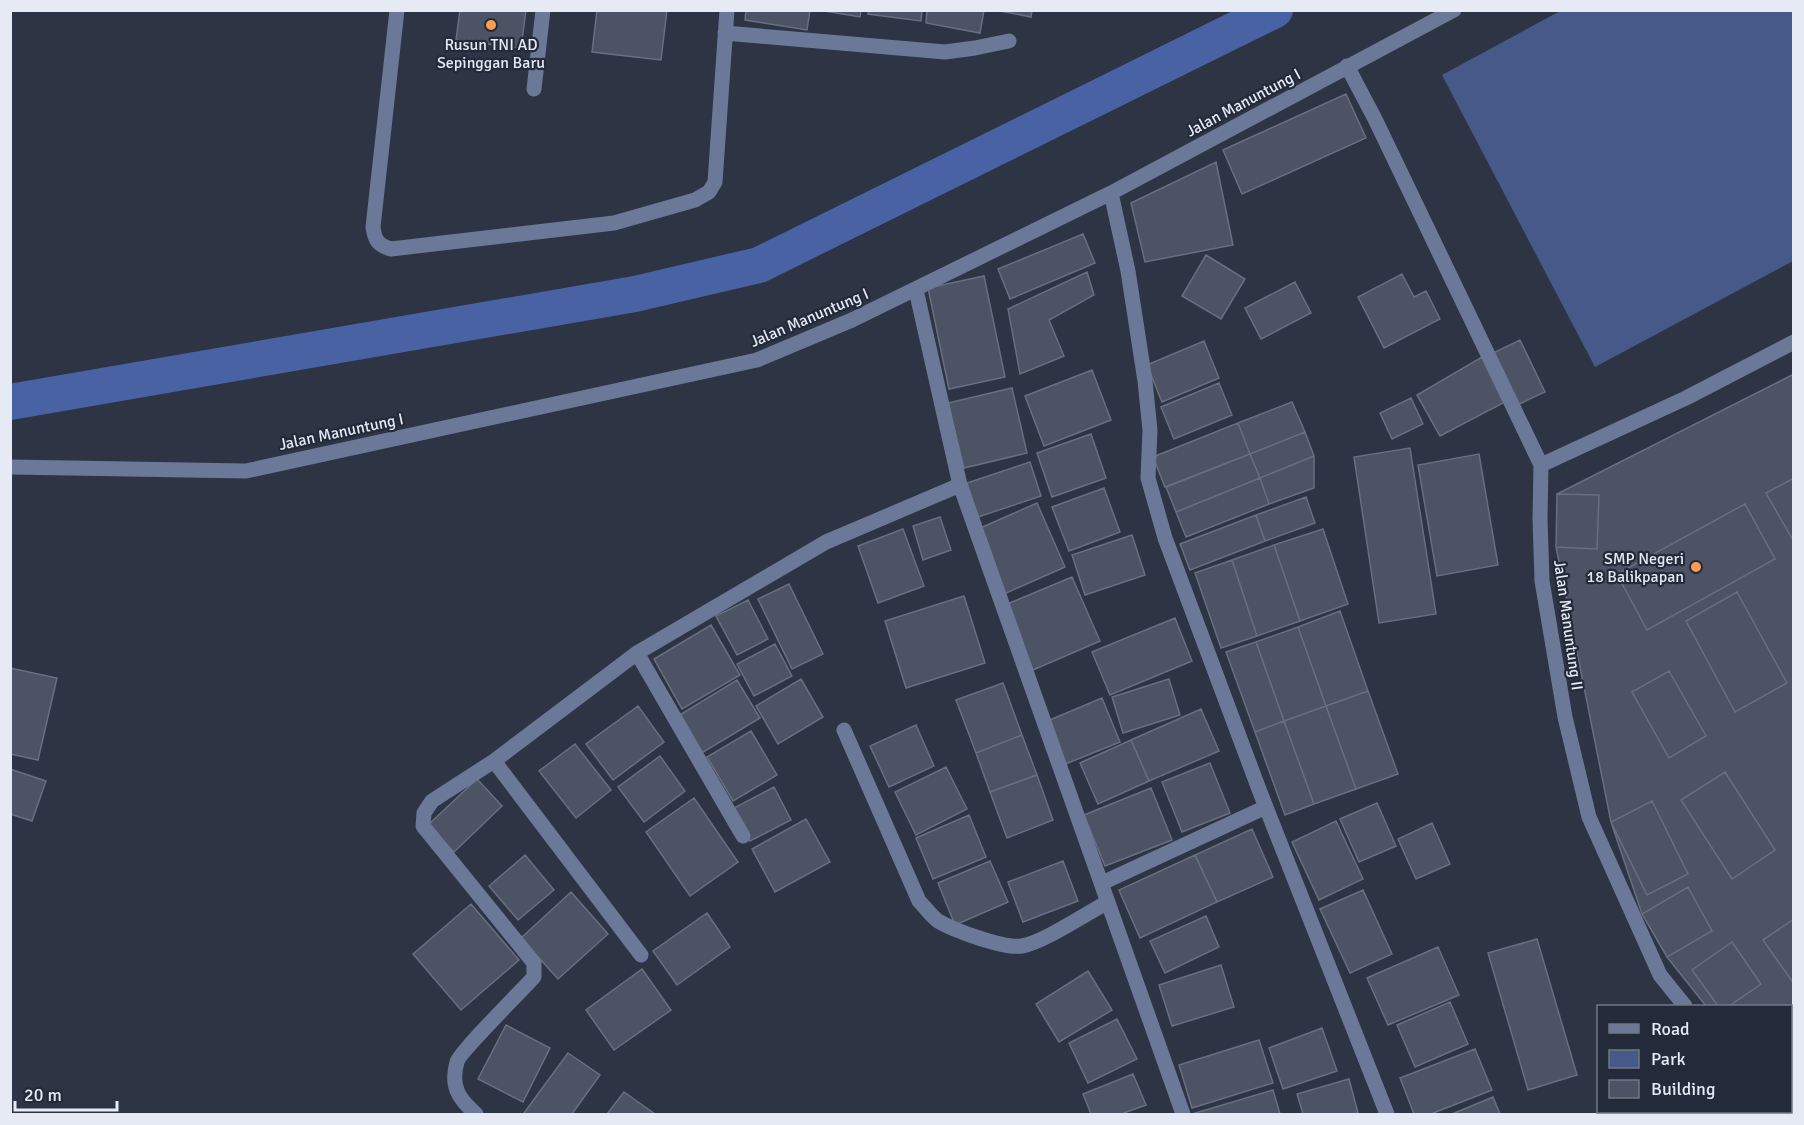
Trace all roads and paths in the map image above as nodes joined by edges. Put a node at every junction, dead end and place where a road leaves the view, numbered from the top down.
1 (397, 10) edge
2 (543, 10) edge
3 (727, 10) edge
4 (1454, 10) edge
5 (725, 33) junction
6 (1009, 40) dead end
7 (1347, 66) junction
8 (534, 89) dead end
9 (1111, 193) junction
10 (916, 290) junction
11 (1794, 342) edge
12 (1541, 465) junction
13 (10, 467) edge
14 (960, 484) junction
15 (637, 653) junction
16 (844, 730) dead end
17 (494, 761) junction
18 (1266, 807) junction
19 (743, 836) dead end
20 (1102, 883) junction
21 (1108, 902) junction
22 (641, 955) dead end
23 (1684, 1005) edge
24 (476, 1114) edge
25 (1183, 1114) edge
26 (1387, 1114) edge

1 - 5 street
2 - 8 street
3 - 5 street
4 - 7 street, Jalan Manuntung I
5 - 6 street
7 - 9 street, Jalan Manuntung I
7 - 12 street
9 - 10 street, Jalan Manuntung I
9 - 18 street
10 - 13 street, Jalan Manuntung I
10 - 14 street
11 - 12 street
12 - 23 street, Jalan Manuntung II
14 - 15 street
14 - 20 street
15 - 17 street
15 - 19 street
16 - 21 street
17 - 22 street
17 - 24 street
18 - 20 street
18 - 26 street
20 - 21 street
21 - 25 street

